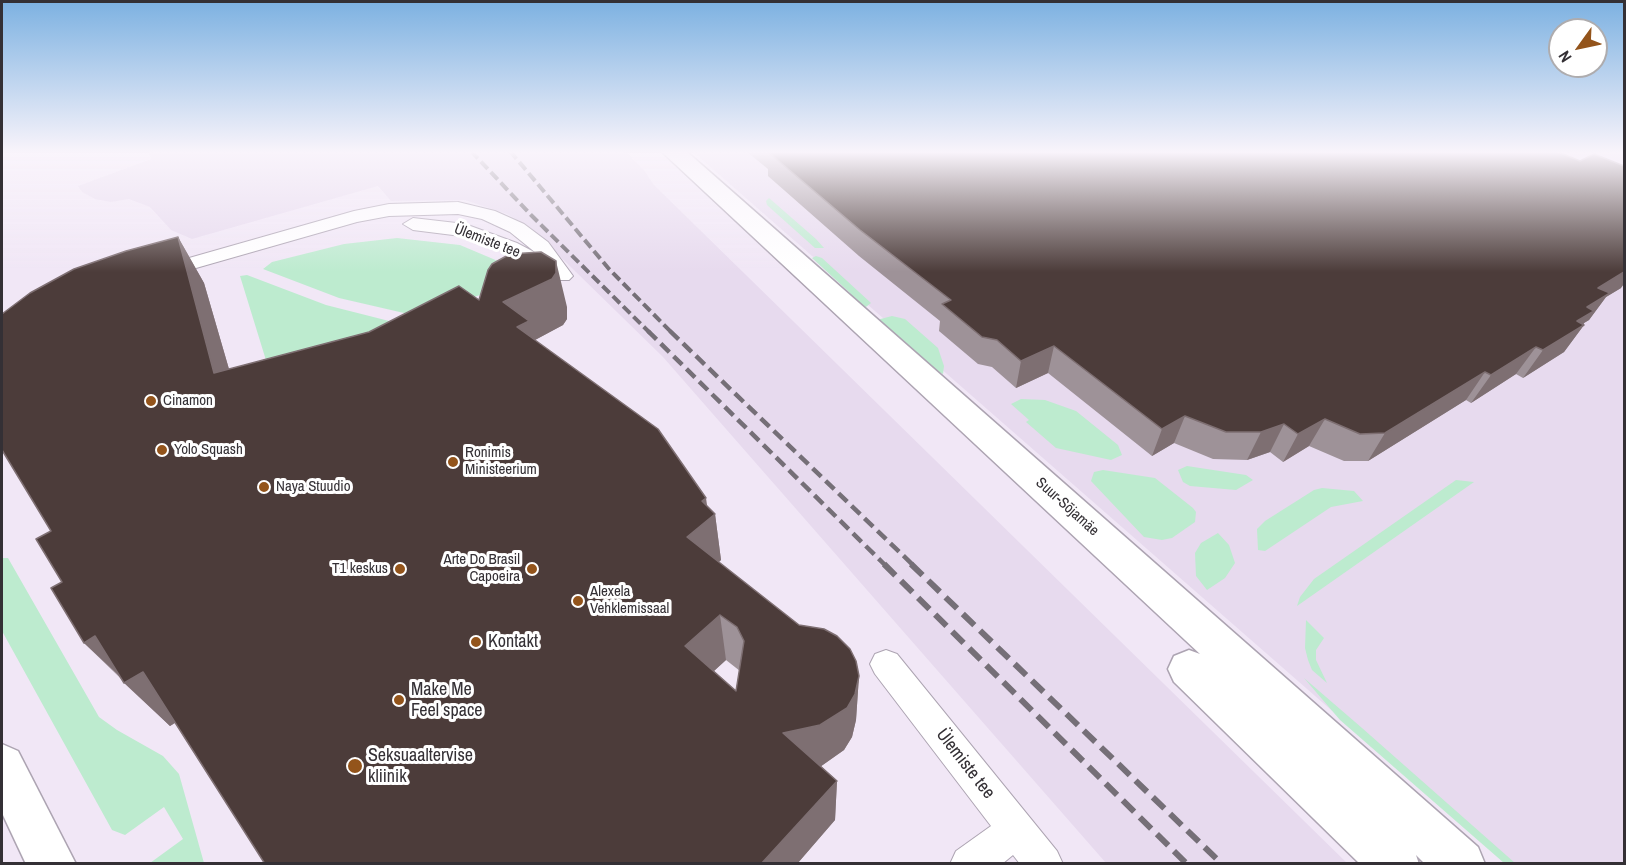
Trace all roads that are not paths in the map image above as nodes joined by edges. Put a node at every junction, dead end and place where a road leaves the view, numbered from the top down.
1 (717, 191) edge
2 (143, 285) joint
3 (886, 664) dead end
4 (1189, 669) dead end
5 (2, 766) edge
6 (1017, 830) junction
7 (52, 864) edge
8 (969, 864) edge
9 (1044, 864) edge
10 (1395, 864) edge
11 (1461, 864) edge

1 - 11 main road, Suur-Sõjamäe
2 - 2 street, Ülemiste tee
3 - 6 street, Ülemiste tee
4 - 10 main road
5 - 7 main road
6 - 8 street
6 - 9 street, Ülemiste tee

